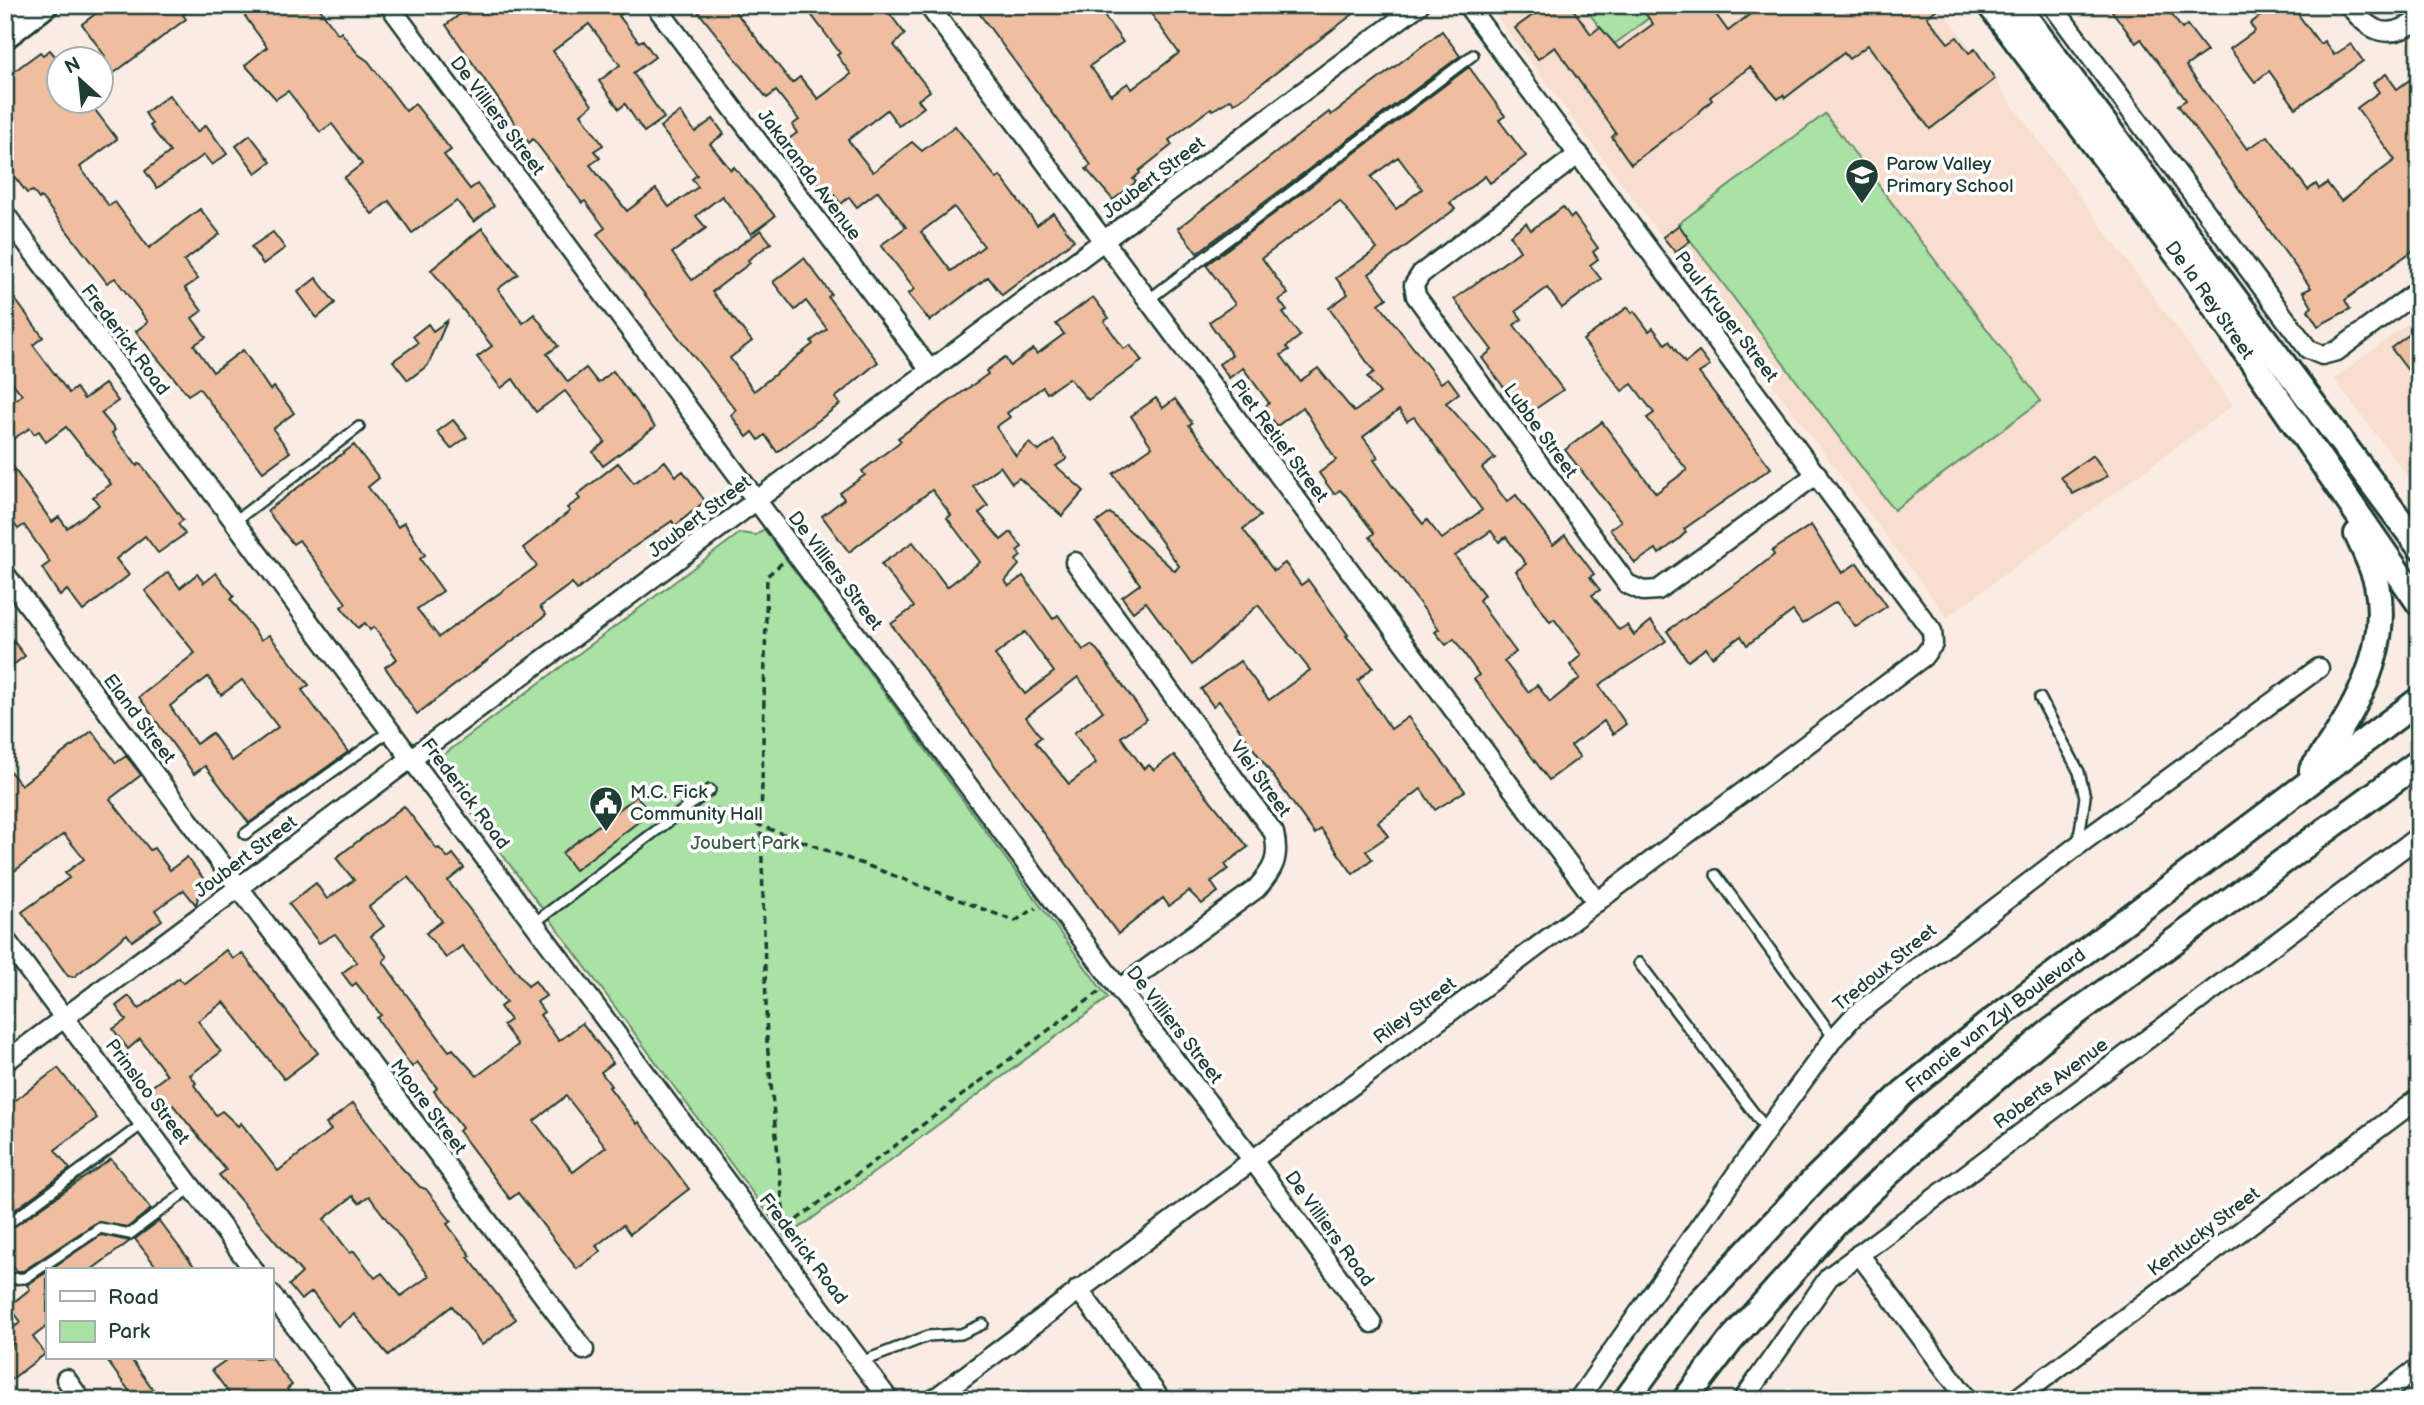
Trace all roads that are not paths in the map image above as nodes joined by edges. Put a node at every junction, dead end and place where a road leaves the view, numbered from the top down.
1 (46, 5) edge
2 (656, 5) edge
3 (929, 5) edge
4 (1419, 5) edge
5 (1466, 5) edge
6 (1990, 5) edge
7 (2016, 5) edge
8 (2052, 5) edge
9 (2349, 5) edge
10 (392, 6) edge
11 (2419, 19) edge
12 (5, 36) edge
13 (1473, 55) dead end
14 (1579, 155) junction
15 (5, 214) edge
16 (1104, 241) junction
17 (2419, 290) edge
18 (1148, 300) junction
19 (930, 370) junction
20 (359, 427) dead end
21 (2355, 458) junction
22 (1817, 474) junction
23 (2329, 476) junction
24 (757, 501) junction
25 (2419, 518) edge
26 (235, 522) junction
27 (2419, 546) edge
28 (1075, 562) dead end
29 (5, 574) edge
30 (2419, 603) edge
31 (1923, 657) joint
32 (2319, 668) dead end
33 (2040, 698) dead end
34 (2419, 700) edge
35 (391, 730) junction
36 (412, 758) junction
37 (2419, 762) edge
38 (710, 790) dead end
39 (2281, 805) junction
40 (245, 834) dead end
41 (2419, 836) edge
42 (2077, 845) junction
43 (1716, 876) dead end
44 (239, 889) junction
45 (1597, 902) junction
46 (534, 923) junction
47 (5, 939) edge
48 (1639, 963) dead end
49 (1119, 989) junction
50 (64, 1018) junction
51 (1833, 1038) junction
52 (5, 1062) edge
53 (2419, 1098) edge
54 (144, 1123) junction
55 (1767, 1130) junction
56 (1252, 1159) junction
57 (192, 1187) junction
58 (5, 1226) edge
59 (1859, 1254) junction
60 (253, 1268) edge
61 (5, 1279) edge
62 (1078, 1289) junction
63 (273, 1297) edge
64 (1372, 1323) dead end
65 (984, 1324) dead end
66 (584, 1350) dead end
67 (861, 1362) junction
68 (2419, 1367) edge
69 (65, 1380) dead end
70 (81, 1400) edge
71 (350, 1400) edge
72 (889, 1400) edge
73 (933, 1400) edge
74 (1161, 1400) edge
75 (1578, 1400) edge
76 (1626, 1400) edge
77 (1685, 1400) edge
78 (1743, 1400) edge
79 (1968, 1400) edge
80 (2015, 1400) edge
81 (2376, 1400) edge

1 - 12 main road
2 - 19 street, Jakaranda Avenue
3 - 16 street, Piet Retief Street
4 - 16 street, Joubert Street
5 - 14 street, Paul Kruger Street
6 - 23 main road, De la Rey Street
7 - 21 main road, De la Rey Street
8 - 17 street
9 - 11 street
10 - 24 street, De Villiers Street
13 - 18 lane
14 - 22 street, Paul Kruger Street
14 - 22 street, Lubbe Street
15 - 26 street, Frederick Road
16 - 18 street, Piet Retief Street
16 - 19 street, Joubert Street
18 - 45 street, Piet Retief Street
19 - 24 street, Joubert Street
20 - 26 lane
21 - 25 main road
21 - 27 main road, De la Rey Street
22 - 31 street, Paul Kruger Street
23 - 30 main road, De la Rey Street
23 - 39 main road
24 - 36 street, Joubert Street
24 - 49 street, De Villiers Street
26 - 35 street, Frederick Road
28 - 49 street, Vlei Street
29 - 44 street, Eland Street
31 - 45 street, Riley Street
32 - 42 street, Tredoux Street
33 - 42 lane
34 - 39 main road, Francie van Zyl Boulevard
35 - 36 street, Frederick Road
35 - 40 lane
36 - 44 street, Joubert Street
36 - 46 street, Frederick Road
37 - 77 main road
38 - 46 lane
39 - 76 main road, Francie van Zyl Boulevard
41 - 59 street, Roberts Avenue
42 - 51 street, Tredoux Street
43 - 51 lane
44 - 50 street, Joubert Street
44 - 66 street, Moore Street
45 - 56 street, Riley Street
46 - 67 street, Frederick Road
47 - 50 street, Prinsloo Street
48 - 55 lane
49 - 56 street, De Villiers Street
50 - 52 street, Joubert Street
50 - 54 street, Prinsloo Street
51 - 55 street, Tredoux Street
53 - 80 street, Kentucky Street
54 - 57 street, Prinsloo Street
54 - 58 lane
55 - 75 street, Tredoux Street
56 - 62 street, Riley Street
56 - 64 street, De Villiers Road
57 - 60 street, Prinsloo Street
57 - 61 lane
59 - 78 street, Roberts Avenue
59 - 79 street
62 - 73 street, Riley Street
62 - 74 street
63 - 71 street
65 - 67 lane
67 - 72 street, Frederick Road
68 - 81 street
69 - 70 street

